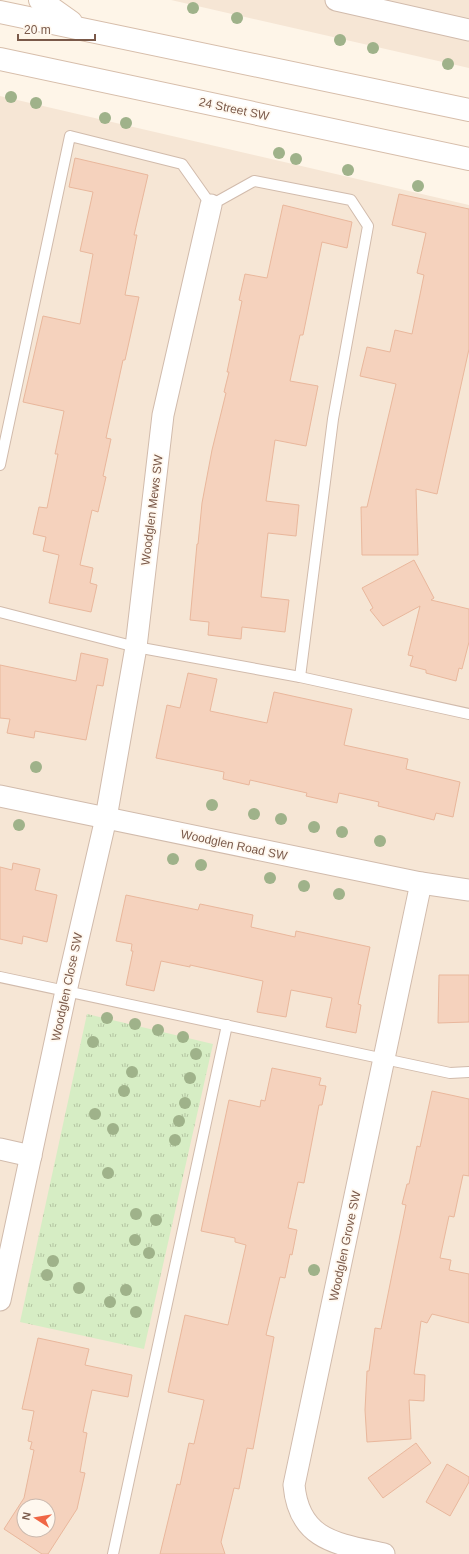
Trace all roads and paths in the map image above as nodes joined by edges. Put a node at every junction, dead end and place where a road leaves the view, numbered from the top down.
1 (40, 0) edge
2 (336, 0) edge
3 (0, 12) edge
4 (78, 28) junction
5 (469, 30) edge
6 (0, 59) edge
7 (469, 110) edge
8 (469, 159) edge
9 (211, 205) junction
10 (0, 465) edge
11 (0, 612) edge
12 (136, 647) junction
13 (300, 677) junction
14 (469, 714) edge
15 (0, 796) edge
16 (106, 818) junction
17 (421, 883) junction
18 (469, 890) edge
19 (0, 977) edge
20 (66, 990) junction
21 (227, 1025) junction
22 (385, 1058) junction
23 (469, 1072) edge
24 (0, 1149) edge
25 (31, 1156) junction
26 (0, 1300) edge
27 (113, 1554) edge
28 (384, 1554) edge

1 - 4 main road
2 - 5 street
3 - 4 main road
4 - 7 main road
6 - 8 main road, 24 Street SW
9 - 10 lane
9 - 12 street, Woodglen Mews SW
9 - 13 lane
11 - 12 lane
12 - 13 lane
12 - 16 street, Woodglen Mews SW
13 - 14 lane
15 - 16 street, Woodglen Road SW
16 - 17 street, Woodglen Road SW
16 - 20 street, Woodglen Close SW
17 - 18 street, Woodglen Road SW
17 - 22 street, Woodglen Grove SW
19 - 20 lane
20 - 21 lane
20 - 25 street, Woodglen Close SW
21 - 22 lane
21 - 27 lane
22 - 23 lane
22 - 28 street, Woodglen Grove SW
24 - 25 street
25 - 26 street, Woodglen Close SW

